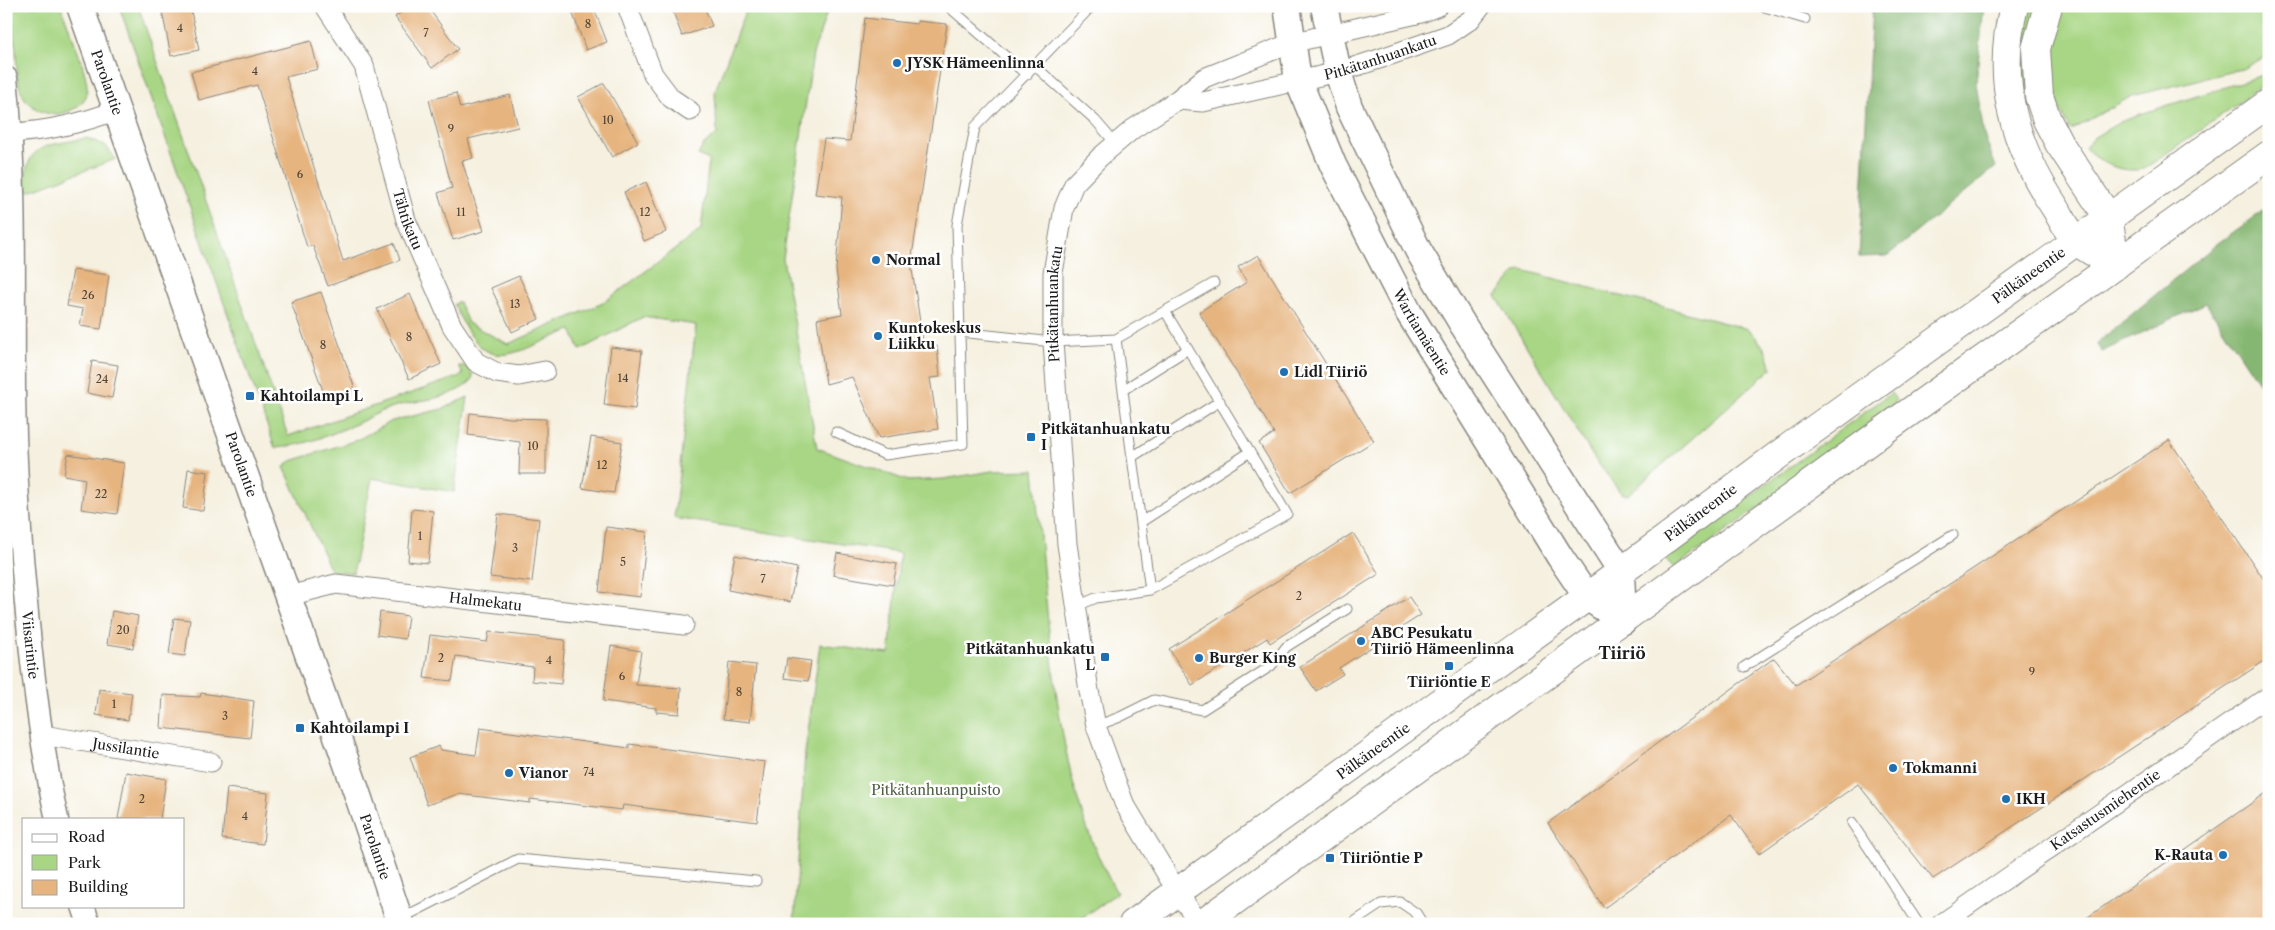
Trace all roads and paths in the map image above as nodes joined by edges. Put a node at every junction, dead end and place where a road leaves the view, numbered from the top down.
1 (80, 6) edge
2 (325, 6) edge
3 (627, 6) edge
4 (948, 6) edge
5 (1092, 6) edge
6 (1287, 6) edge
7 (1324, 6) edge
8 (1438, 6) edge
9 (1481, 6) edge
10 (1760, 6) edge
11 (2014, 6) edge
12 (2048, 6) edge
13 (1804, 19) dead end
14 (1329, 33) junction
15 (1291, 43) junction
16 (1035, 66) junction
17 (1338, 72) junction
18 (1027, 75) junction
19 (6, 78) edge
20 (1298, 80) junction
21 (1177, 100) junction
22 (2269, 103) edge
23 (117, 110) junction
24 (690, 111) dead end
25 (12, 133) junction
26 (1116, 143) junction
27 (2269, 155) edge
28 (10, 175) edge
29 (2108, 217) junction
30 (2076, 241) junction
31 (2116, 265) junction
32 (1214, 283) dead end
33 (1165, 311) junction
34 (960, 332) junction
35 (1116, 339) junction
36 (1052, 342) junction
37 (1188, 349) junction
38 (545, 371) dead end
39 (1123, 390) junction
40 (1220, 401) junction
41 (836, 432) dead end
42 (1250, 452) junction
43 (1132, 457) junction
44 (1141, 522) junction
45 (1952, 535) dead end
46 (14, 561) edge
47 (1621, 571) junction
48 (1150, 590) junction
49 (288, 596) junction
50 (1588, 597) junction
51 (1077, 606) junction
52 (1347, 609) dead end
53 (1623, 621) junction
54 (684, 624) dead end
55 (1744, 667) dead end
56 (2269, 696) edge
57 (1096, 726) junction
58 (42, 734) junction
59 (211, 762) dead end
60 (57, 818) edge
61 (1852, 823) dead end
62 (756, 882) dead end
63 (1178, 893) junction
64 (84, 908) edge
65 (395, 922) edge
66 (89, 924) edge
67 (1133, 924) edge
68 (1201, 924) edge
69 (1351, 924) edge
70 (1423, 924) edge
71 (1919, 924) edge
72 (1941, 924) edge

1 - 23 main road, Parolantie
2 - 38 street, Tähtikatu
3 - 24 street
4 - 18 lane
5 - 16 lane
6 - 15 main road, Wartiamäentie
7 - 14 main road
8 - 14 street
9 - 17 street, Pitkätanhuankatu
10 - 13 lane
11 - 30 main road
12 - 29 main road
14 - 15 street
14 - 17 main road
15 - 20 main road, Wartiamäentie
15 - 21 street
16 - 18 lane
16 - 26 lane
17 - 20 street, Pitkätanhuankatu
17 - 47 main road
18 - 34 lane
19 - 25 street, Viisarintie
20 - 21 street, Pitkätanhuankatu
20 - 50 main road, Wartiamäentie
21 - 26 street, Pitkätanhuankatu
22 - 29 main road, Pälkäneentie
23 - 25 street
23 - 49 main road, Parolantie
25 - 28 street, Viisarintie
26 - 36 street, Pitkätanhuankatu
27 - 31 main road
28 - 46 street, Viisarintie
29 - 30 main road, Pälkäneentie
29 - 31 main road
30 - 31 main road
30 - 47 main road, Pälkäneentie
31 - 53 main road
32 - 33 lane
33 - 35 lane
33 - 37 lane
34 - 36 lane
34 - 41 lane
35 - 36 lane
35 - 39 lane
36 - 51 street, Pitkätanhuankatu
37 - 39 lane
37 - 40 lane
39 - 43 lane
40 - 42 lane
40 - 43 lane
42 - 44 lane
42 - 48 lane
43 - 44 lane
44 - 48 lane
45 - 55 lane
46 - 58 street, Viisarintie
47 - 50 main road, Pälkäneentie
47 - 53 main road
48 - 51 lane
49 - 54 street, Halmekatu
49 - 65 main road, Parolantie
50 - 53 main road, Wartiamäentie
50 - 63 main road, Pälkäneentie
51 - 57 street, Pitkätanhuankatu
52 - 57 lane
53 - 68 main road
56 - 72 street, Katsastusmiehentie
57 - 63 street, Pitkätanhuankatu
58 - 59 street, Jussilantie
58 - 60 street, Viisarintie
61 - 71 lane
62 - 65 lane
63 - 67 main road, Pälkäneentie
63 - 68 street, Pitkätanhuankatu
64 - 66 street
69 - 70 lane

